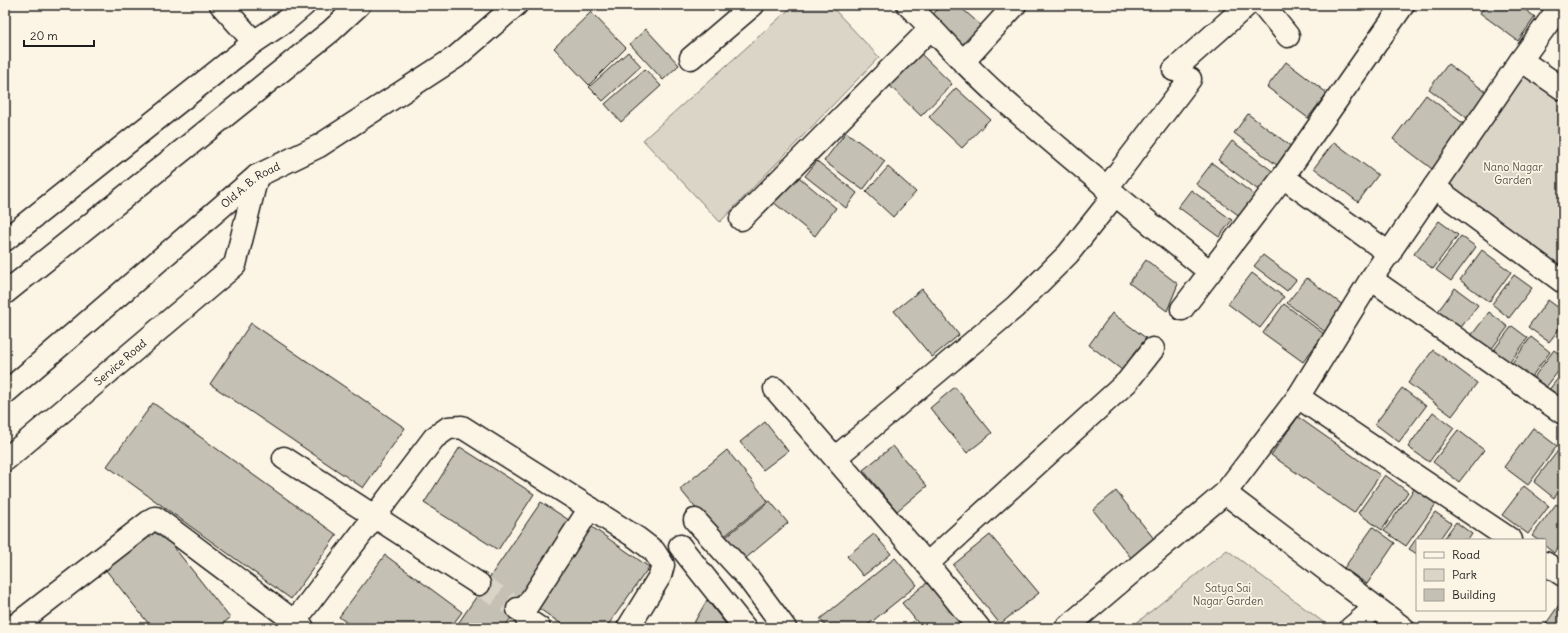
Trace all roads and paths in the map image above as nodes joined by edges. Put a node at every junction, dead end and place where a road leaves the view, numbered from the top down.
1 (221, 5) edge
2 (304, 5) edge
3 (359, 5) edge
4 (516, 5) edge
5 (753, 5) edge
6 (908, 5) edge
7 (1015, 5) edge
8 (1247, 5) edge
9 (1263, 5) edge
10 (1403, 5) edge
11 (1561, 5) edge
12 (931, 28) junction
13 (1288, 36) dead end
14 (254, 42) junction
15 (691, 58) dead end
16 (1522, 60) junction
17 (963, 62) junction
18 (1563, 89) edge
19 (257, 176) junction
20 (1282, 176) junction
21 (1434, 187) junction
22 (1110, 192) junction
23 (741, 219) dead end
24 (5, 240) edge
25 (1390, 254) junction
26 (1210, 272) junction
27 (1372, 279) junction
28 (1563, 282) edge
29 (5, 293) edge
30 (1182, 309) dead end
31 (1153, 349) dead end
32 (775, 389) dead end
33 (5, 393) edge
34 (1298, 397) junction
35 (1563, 413) edge
36 (836, 457) junction
37 (284, 458) dead end
38 (5, 460) edge
39 (1225, 493) junction
40 (590, 508) junction
41 (374, 517) junction
42 (695, 520) dead end
43 (1510, 539) edge
44 (680, 546) dead end
45 (927, 564) junction
46 (1546, 564) edge
47 (1563, 575) edge
48 (479, 584) tunnel mouth
49 (1374, 608) junction
50 (526, 619) edge
51 (295, 626) edge
52 (12, 628) edge
53 (628, 628) edge
54 (745, 628) edge
55 (785, 628) edge
56 (978, 628) edge
57 (1066, 628) edge
58 (1351, 628) edge
59 (1402, 628) edge

1 - 14 street
2 - 14 street
3 - 29 street
4 - 19 street, Old A. B. Road
5 - 15 street
6 - 12 street
7 - 17 street
8 - 22 street
9 - 13 street
10 - 20 street
11 - 16 street
12 - 17 street
12 - 23 street
14 - 24 street
16 - 18 street
16 - 21 street
17 - 22 street
19 - 33 street, Old A. B. Road
19 - 38 street, Service Road
20 - 25 street
20 - 26 street
21 - 25 street
21 - 28 street
22 - 26 street
22 - 36 street
25 - 27 street
26 - 30 street
27 - 34 street
27 - 35 street
31 - 45 street
32 - 36 street
34 - 39 street
34 - 43 street
36 - 45 street
37 - 41 street
39 - 49 street
39 - 57 street
40 - 41 street
40 - 50 street
40 - 53 street
41 - 48 street
41 - 51 street
42 - 55 street
44 - 54 street
45 - 56 street
46 - 47 street
49 - 58 street
49 - 59 street
51 - 52 street

